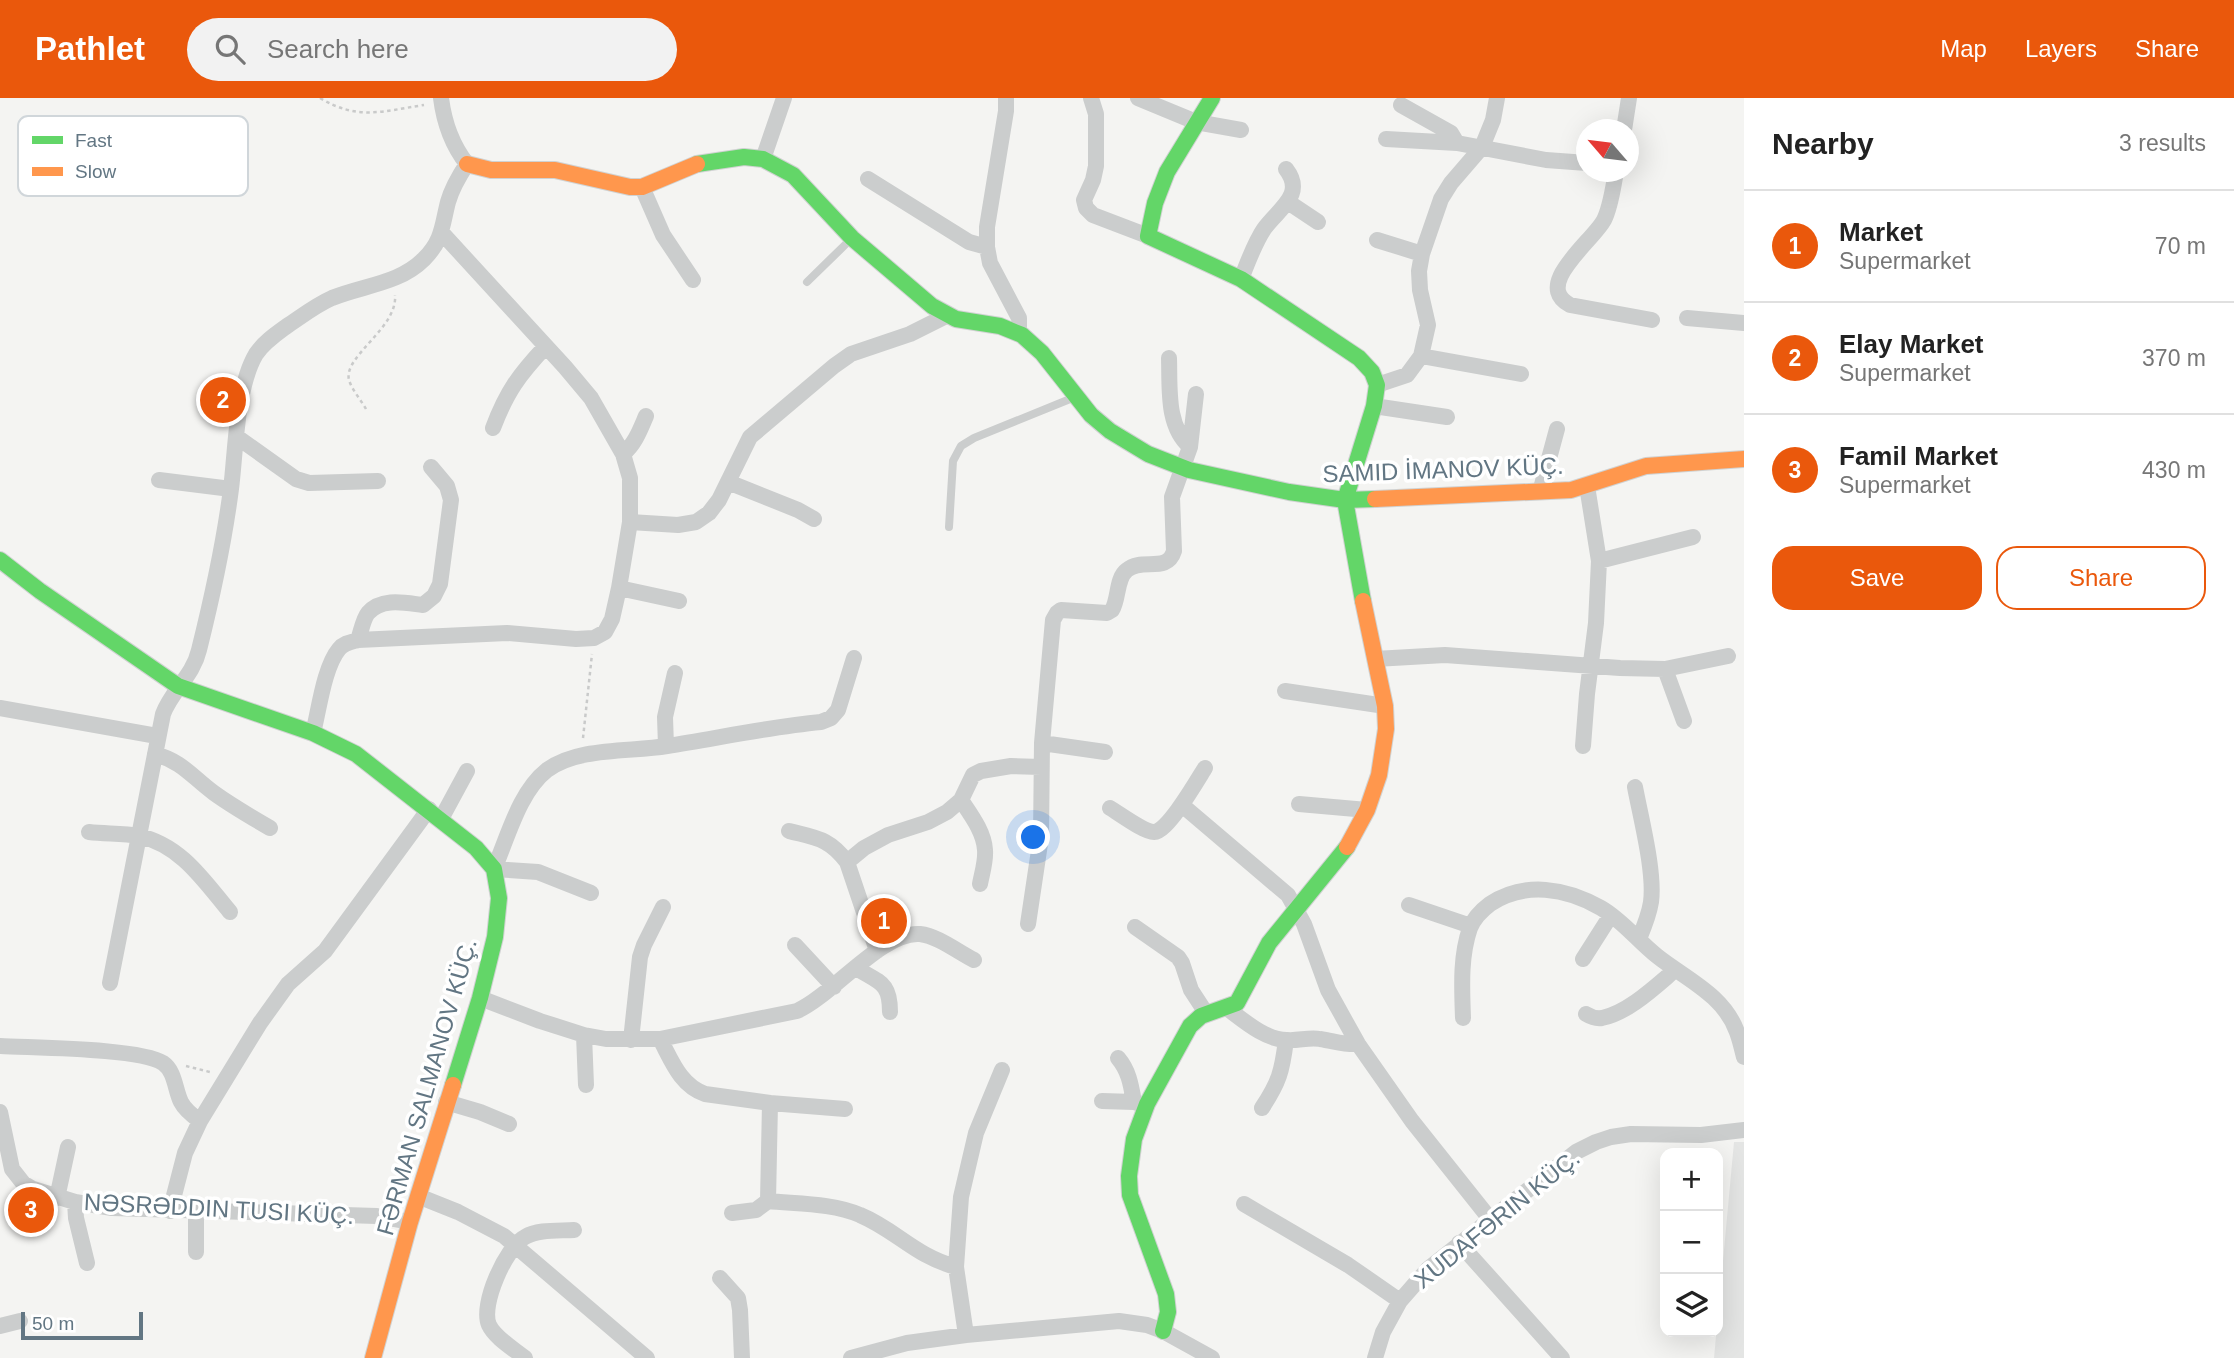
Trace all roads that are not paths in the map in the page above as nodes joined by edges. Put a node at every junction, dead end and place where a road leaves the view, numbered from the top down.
1 (783, 98) edge
2 (1006, 98) edge
3 (1138, 98) edge
4 (1212, 98) edge
5 (1497, 98) edge
6 (1629, 98) edge
7 (1093, 99) edge
8 (441, 100) edge
9 (1401, 105) dead end
10 (1626, 119) edge
11 (1196, 122) junction
12 (1241, 130) dead end
13 (1386, 139) dead end
14 (1457, 143) junction
15 (1482, 147) junction
16 (762, 159) junction
17 (1576, 162) edge
18 (467, 164) junction
19 (1286, 169) dead end
20 (868, 179) dead end
21 (1614, 182) edge
22 (642, 187) junction
23 (1288, 202) junction
24 (1318, 222) dead end
25 (442, 233) junction
26 (1148, 236) junction
27 (852, 238) junction
28 (1377, 240) dead end
29 (987, 247) junction
30 (1422, 254) junction
31 (1241, 279) junction
32 (693, 281) dead end
33 (807, 282) dead end
34 (946, 316) junction
35 (1687, 318) dead end
36 (1652, 320) dead end
37 (1744, 323) edge
38 (1019, 333) junction
39 (546, 346) junction
40 (1421, 356) junction
41 (1169, 358) dead end
42 (1521, 374) dead end
43 (1377, 385) junction
44 (1196, 394) dead end
45 (1075, 397) junction
46 (1374, 406) junction
47 (646, 416) dead end
48 (1447, 417) dead end
49 (493, 428) dead end
50 (1557, 429) dead end
51 (237, 437) junction
52 (1190, 447) junction
53 (623, 454) junction
54 (1744, 459) edge
55 (431, 467) dead end
56 (1183, 468) junction
57 (159, 480) dead end
58 (379, 481) dead end
59 (728, 482) junction
60 (1587, 486) junction
61 (231, 489) junction
62 (1540, 492) junction
63 (1345, 500) junction
64 (814, 519) dead end
65 (630, 522) junction
66 (948, 527) dead end
67 (1693, 537) dead end
68 (0, 560) edge
69 (1599, 561) junction
70 (619, 588) junction
71 (679, 601) dead end
72 (358, 640) junction
73 (1728, 656) dead end
74 (854, 658) dead end
75 (1376, 659) junction
76 (1591, 666) junction
77 (1665, 669) junction
78 (675, 673) dead end
79 (178, 686) junction
80 (1285, 691) dead end
81 (1385, 706) junction
82 (0, 708) edge
83 (1684, 721) dead end
84 (313, 733) junction
85 (158, 736) junction
86 (1042, 743) junction
87 (666, 746) junction
88 (1583, 746) dead end
89 (1105, 752) dead end
90 (155, 754) junction
91 (1041, 767) junction
92 (1205, 768) dead end
93 (467, 771) dead end
94 (1635, 788) dead end
95 (961, 800) junction
96 (1299, 804) dead end
97 (1182, 805) junction
98 (1110, 808) dead end
99 (1367, 810) junction
100 (435, 814) junction
101 (270, 828) dead end
102 (789, 831) dead end
103 (89, 832) dead end
104 (140, 836) junction
105 (846, 862) junction
106 (494, 869) junction
107 (980, 884) dead end
108 (591, 893) dead end
109 (1409, 905) dead end
110 (663, 907) dead end
111 (1296, 908) junction
112 (230, 912) dead end
113 (1611, 915) junction
114 (1028, 924) dead end
115 (1471, 926) junction
116 (1135, 927) dead end
117 (1639, 939) junction
118 (795, 945) dead end
119 (877, 951) junction
120 (1583, 959) dead end
121 (974, 960) dead end
122 (856, 968) junction
123 (1675, 970) junction
124 (110, 983) dead end
125 (834, 987) junction
126 (480, 998) junction
127 (1228, 1009) junction
128 (890, 1012) dead end
129 (1206, 1013) junction
130 (1586, 1014) dead end
131 (1463, 1018) dead end
132 (584, 1035) junction
133 (660, 1039) junction
134 (631, 1040) junction
135 (1286, 1040) junction
136 (1358, 1044) junction
137 (0, 1046) edge
138 (1118, 1058) dead end
139 (1744, 1058) edge
140 (1002, 1070) dead end
141 (586, 1085) dead end
142 (1102, 1101) dead end
143 (446, 1102) junction
144 (770, 1103) junction
145 (1140, 1104) junction
146 (1262, 1108) dead end
147 (845, 1109) dead end
148 (0, 1112) edge
149 (200, 1121) junction
150 (509, 1124) dead end
151 (1744, 1130) edge
152 (68, 1147) dead end
153 (418, 1196) junction
154 (57, 1198) junction
155 (75, 1202) junction
156 (768, 1202) junction
157 (1244, 1204) dead end
158 (170, 1211) junction
159 (196, 1212) junction
160 (732, 1213) dead end
161 (1490, 1219) junction
162 (410, 1223) junction
163 (574, 1230) dead end
164 (1459, 1243) junction
165 (515, 1245) junction
166 (196, 1252) dead end
167 (87, 1263) dead end
168 (956, 1268) junction
169 (720, 1278) dead end
170 (1400, 1301) junction
171 (20, 1321) dead end
172 (0, 1326) edge
173 (1163, 1331) junction
174 (966, 1335) junction
175 (1185, 1352) edge
176 (373, 1358) edge
177 (525, 1358) edge
178 (647, 1358) edge
179 (743, 1358) edge
180 (851, 1358) edge
181 (1212, 1358) edge
182 (1375, 1358) edge
183 (1562, 1358) edge

1 - 16 street
2 - 29 street
3 - 11 street
4 - 11 street
5 - 15 street
6 - 10 street
7 - 26 street
8 - 18 street
9 - 14 street
11 - 12 street
11 - 26 street
13 - 14 street
14 - 15 street
15 - 17 street
15 - 30 street
16 - 22 street, SAMID İMANOV KÜÇ.
16 - 27 street, SAMID İMANOV KÜÇ.
18 - 22 street
18 - 25 street
19 - 23 street
20 - 29 street
21 - 36 street
22 - 32 street
23 - 24 street
23 - 31 street
25 - 39 street
25 - 51 street
26 - 31 street
27 - 33 lane
27 - 34 street, SAMID İMANOV KÜÇ.
28 - 30 street
29 - 38 street
30 - 40 street
31 - 43 street
34 - 38 street, SAMID İMANOV KÜÇ.
34 - 59 street
35 - 37 street
38 - 45 street, SAMID İMANOV KÜÇ.
39 - 49 street
39 - 53 street
40 - 42 street
40 - 43 street
41 - 52 street
43 - 46 street
44 - 52 street
45 - 56 street, SAMID İMANOV KÜÇ.
45 - 66 lane
46 - 48 street
46 - 63 street
47 - 53 street
50 - 62 street
51 - 58 street
51 - 61 street
52 - 56 street
53 - 65 street
54 - 60 street, SAMID İMANOV KÜÇ.
55 - 72 street
56 - 63 street, SAMID İMANOV KÜÇ.
56 - 86 street
57 - 61 street
59 - 64 street
59 - 65 street
60 - 62 street, SAMID İMANOV KÜÇ.
60 - 69 street
61 - 79 street
62 - 63 street, SAMID İMANOV KÜÇ.
63 - 75 street
65 - 70 street
67 - 69 street
68 - 79 street
69 - 76 street
70 - 71 street
70 - 72 street
72 - 84 street
73 - 77 street
74 - 87 street
75 - 76 street
75 - 81 street
76 - 77 street
76 - 88 street
77 - 83 street
78 - 87 street
79 - 84 street
79 - 85 street
80 - 81 street
81 - 99 street
82 - 85 street
84 - 100 street
85 - 90 street
86 - 89 street
86 - 91 street
87 - 106 street
90 - 101 street
90 - 104 street
91 - 95 street
91 - 114 street
92 - 97 street
93 - 100 street
94 - 117 street
95 - 105 street
95 - 107 street
96 - 99 street
97 - 98 street
97 - 111 street
99 - 111 street
100 - 106 street
100 - 149 street
102 - 105 street
103 - 104 street
104 - 112 street
104 - 124 street
105 - 119 street
106 - 108 street
106 - 126 street, FƏRMAN SALMANOV KÜÇ.
109 - 115 street
110 - 134 street
111 - 127 street
111 - 136 street
113 - 115 street
113 - 117 street
113 - 120 street
115 - 131 street
116 - 129 street
117 - 123 street
118 - 125 street
119 - 121 street
119 - 122 street
122 - 125 street
122 - 128 street
123 - 130 street
123 - 139 street
125 - 133 street
126 - 132 street
126 - 143 street, FƏRMAN SALMANOV KÜÇ.
127 - 129 street
127 - 135 street
129 - 145 street
132 - 134 street
132 - 141 street
133 - 134 street
133 - 144 street
135 - 136 street
135 - 146 street
136 - 161 street
137 - 149 street
138 - 145 street
140 - 168 street
142 - 145 street
143 - 150 street
143 - 153 street, FƏRMAN SALMANOV KÜÇ.
144 - 147 street
144 - 156 street
145 - 173 street
148 - 154 street, NƏSRƏDDIN TUSI KÜÇ.
149 - 158 street
151 - 161 street, XUDAFƏRIN KÜÇ.
152 - 154 street
153 - 162 street, FƏRMAN SALMANOV KÜÇ.
153 - 165 street
154 - 155 street, NƏSRƏDDIN TUSI KÜÇ.
155 - 158 street, NƏSRƏDDIN TUSI KÜÇ.
155 - 167 street
156 - 160 street
156 - 168 street
157 - 170 street
158 - 159 street, NƏSRƏDDIN TUSI KÜÇ.
159 - 162 street, NƏSRƏDDIN TUSI KÜÇ.
159 - 166 street
161 - 164 street, XUDAFƏRIN KÜÇ.
162 - 176 street, FƏRMAN SALMANOV KÜÇ.
163 - 165 street
164 - 170 street, XUDAFƏRIN KÜÇ.
164 - 183 street
165 - 177 street
165 - 178 street
168 - 174 street
169 - 179 street
170 - 182 street, XUDAFƏRIN KÜÇ.
171 - 172 street
173 - 174 street
173 - 175 street
174 - 180 street
175 - 181 street

